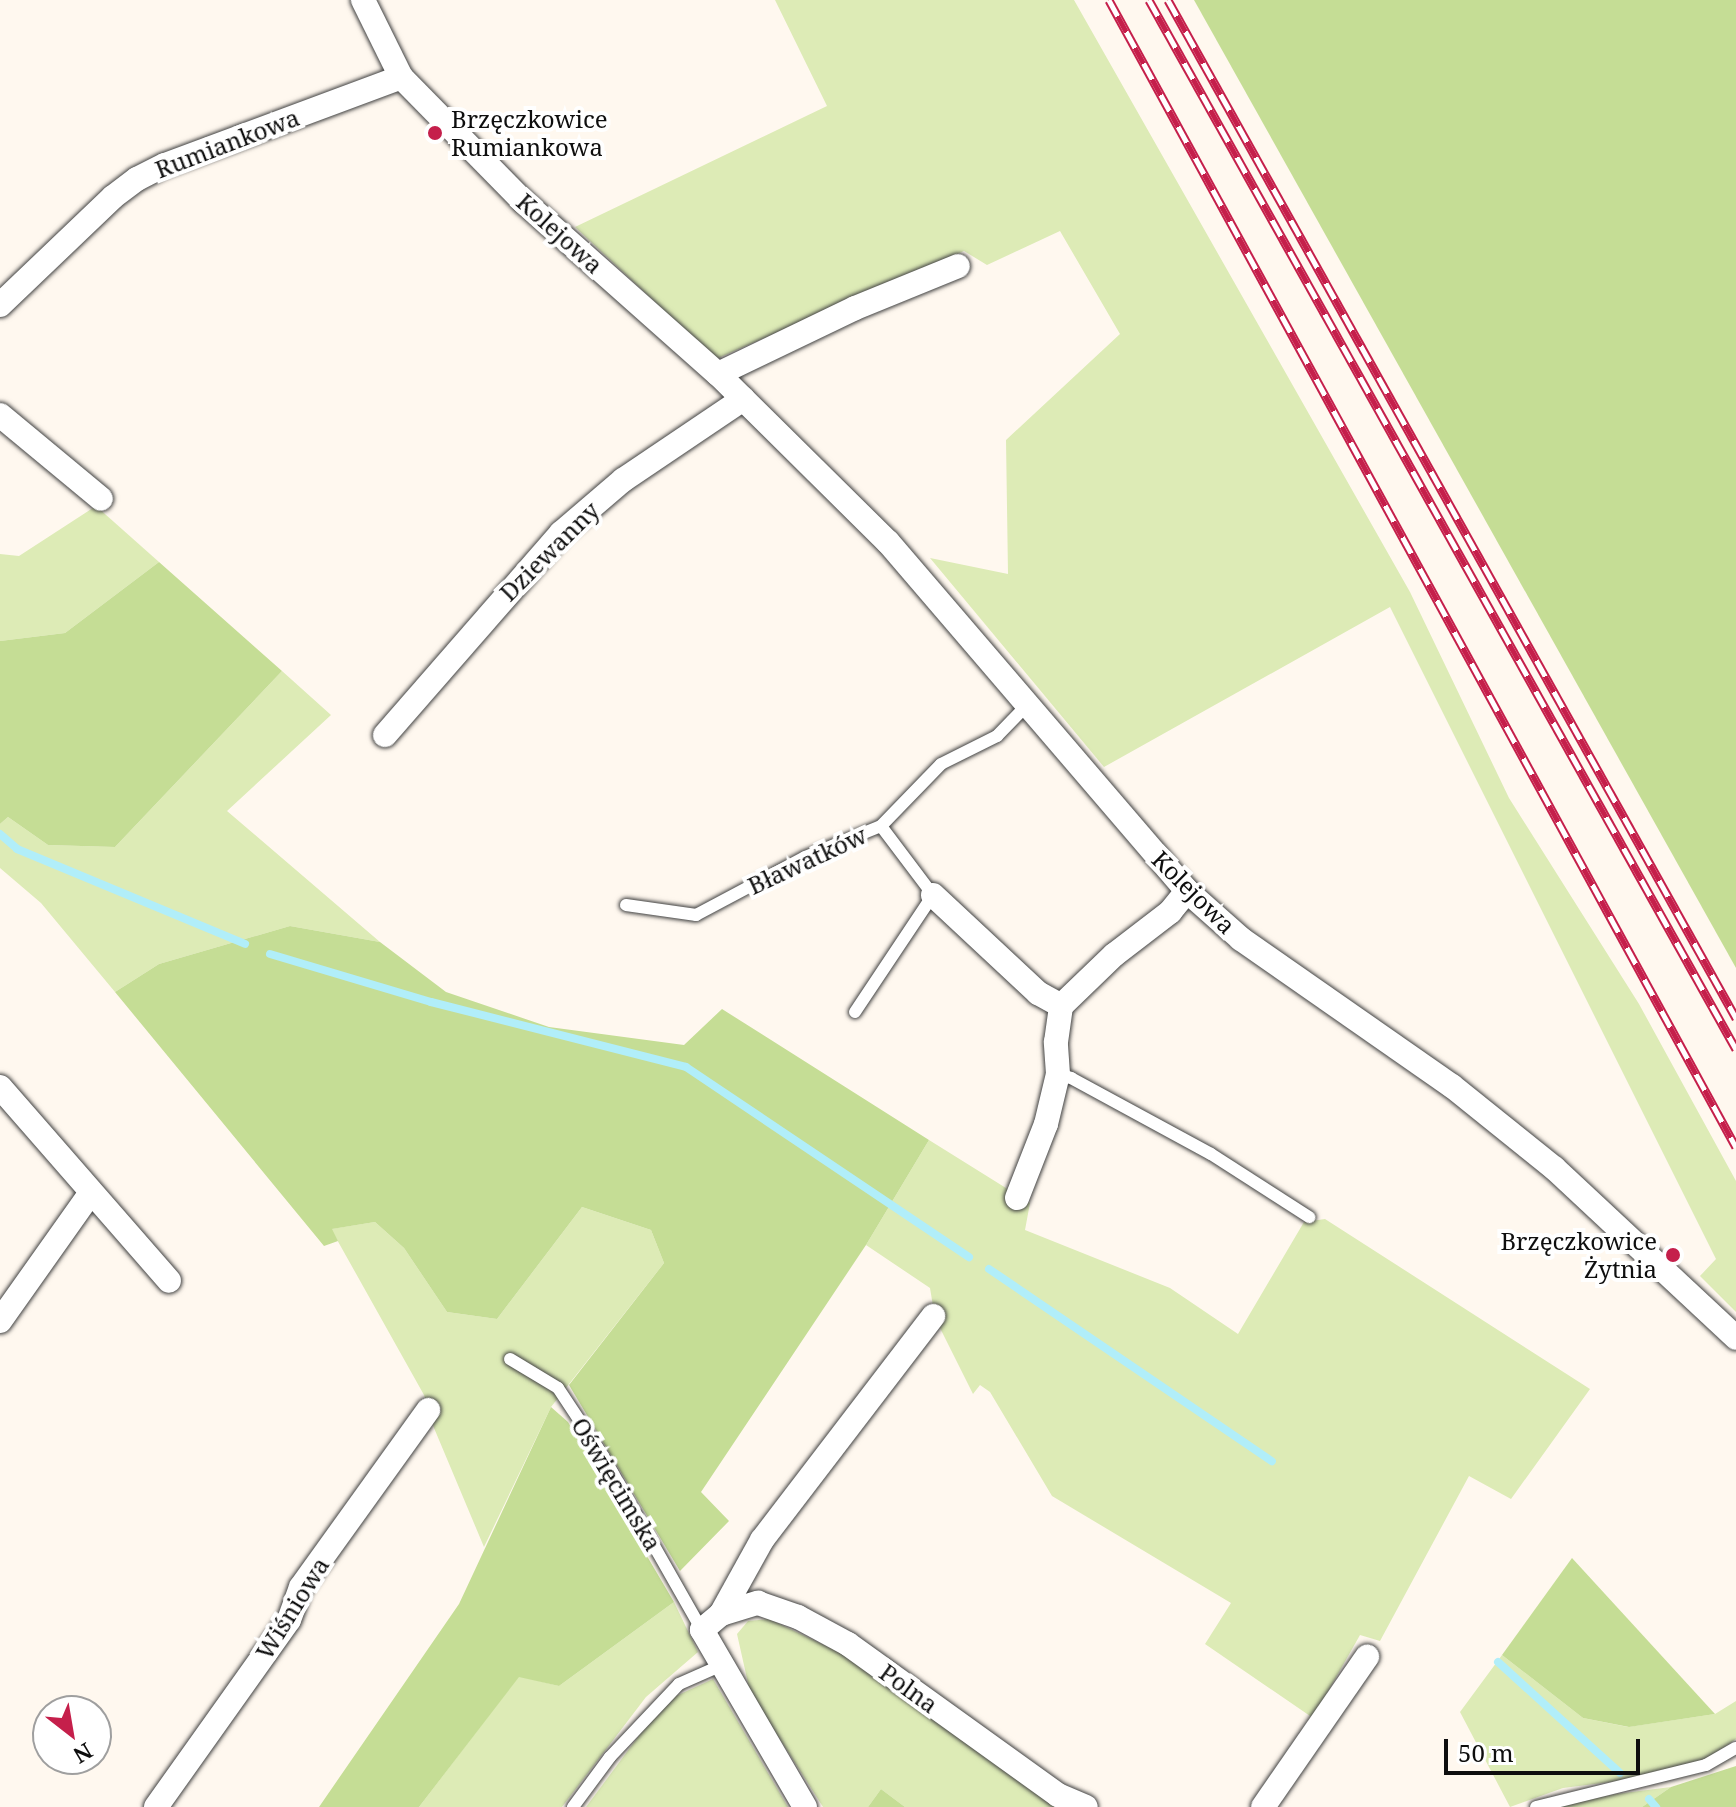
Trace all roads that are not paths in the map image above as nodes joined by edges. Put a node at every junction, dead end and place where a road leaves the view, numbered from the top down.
1 (363, 0) edge
2 (401, 77) junction
3 (958, 266) dead end
4 (0, 305) edge
5 (718, 374) junction
6 (743, 399) junction
7 (0, 415) edge
8 (101, 499) dead end
9 (1029, 703) junction
10 (385, 735) dead end
11 (881, 826) junction
12 (1187, 891) junction
13 (933, 895) junction
14 (626, 905) dead end
15 (1061, 1006) junction
16 (855, 1012) dead end
17 (1058, 1074) junction
18 (0, 1087) edge
19 (1017, 1198) dead end
20 (85, 1201) junction
21 (1309, 1217) dead end
22 (169, 1281) dead end
23 (933, 1316) dead end
24 (0, 1321) edge
25 (1736, 1338) edge
26 (510, 1359) dead end
27 (428, 1410) dead end
28 (721, 1614) junction
29 (702, 1630) junction
30 (1367, 1657) dead end
31 (722, 1665) junction
32 (1736, 1748) edge
33 (156, 1807) edge
34 (573, 1807) edge
35 (805, 1807) edge
36 (1086, 1807) edge
37 (1263, 1807) edge
38 (1536, 1807) edge

1 - 2 street, Kolejowa
2 - 4 street, Rumiankowa
2 - 5 street, Kolejowa
3 - 5 street
5 - 6 street, Kolejowa
6 - 9 street, Kolejowa
6 - 10 street, Dziewanny
7 - 8 street
9 - 11 lane
9 - 12 street, Kolejowa
11 - 13 lane, Bławatków
11 - 14 lane, Bławatków
12 - 15 street
12 - 25 street, Kolejowa
13 - 15 street, Bławatków
13 - 16 lane
15 - 17 street
17 - 19 street
17 - 21 lane
18 - 20 street
20 - 22 street
20 - 24 street
23 - 28 street, Polna
26 - 29 lane, Oświęcimska
27 - 33 street, Wiśniowa
28 - 29 street, Polna
28 - 36 street, Polna
29 - 31 street
30 - 37 street
31 - 34 lane
31 - 35 street
32 - 38 lane

